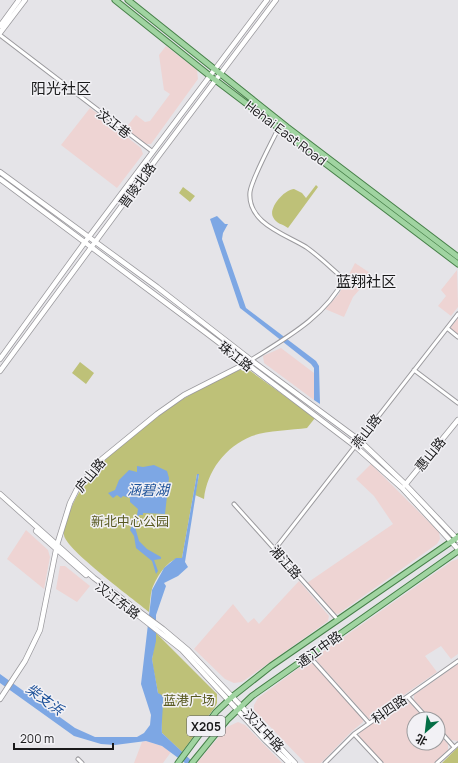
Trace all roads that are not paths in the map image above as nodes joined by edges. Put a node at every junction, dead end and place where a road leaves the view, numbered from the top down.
1 (19, 0) edge
2 (25, 0) edge
3 (115, 0) edge
4 (128, 0) edge
5 (267, 0) edge
6 (276, 0) edge
7 (0, 26) edge
8 (0, 34) edge
9 (214, 70) junction
10 (220, 75) junction
11 (210, 76) junction
12 (217, 80) junction
13 (279, 128) junction
14 (153, 152) junction
15 (0, 172) edge
16 (0, 179) edge
17 (87, 240) junction
18 (94, 245) junction
19 (458, 257) edge
20 (458, 264) edge
21 (458, 314) edge
22 (447, 328) junction
23 (458, 337) edge
24 (0, 360) edge
25 (251, 360) junction
26 (246, 364) junction
27 (414, 370) junction
28 (0, 371) edge
29 (458, 403) edge
30 (458, 420) edge
31 (359, 440) junction
32 (355, 446) junction
33 (405, 484) junction
34 (402, 488) junction
35 (0, 494) edge
36 (0, 498) edge
37 (234, 504) dead end
38 (457, 538) edge
39 (450, 541) junction
40 (56, 547) junction
41 (275, 549) junction
42 (458, 550) edge
43 (338, 620) junction
44 (309, 656) junction
45 (458, 661) edge
46 (408, 696) junction
47 (0, 699) edge
48 (231, 700) junction
49 (239, 708) junction
50 (421, 711) edge
51 (370, 723) junction
52 (354, 734) junction
53 (446, 738) edge
54 (458, 744) edge
55 (454, 747) junction
56 (78, 759) dead end
57 (178, 762) edge
58 (193, 762) edge
59 (82, 763) edge
60 (289, 763) edge
61 (295, 763) edge
62 (325, 763) edge
63 (381, 763) edge
64 (437, 763) edge

1 - 7 street
2 - 8 street
3 - 11 main road, Hehai East Road
4 - 9 main road, Hehai East Road
5 - 9 street, 晋陵北路
6 - 10 street, 晋陵北路
8 - 14 street, 汶江巷
9 - 10 main road, Hehai East Road
9 - 11 street, 晋陵北路
10 - 12 street, 晋陵北路
10 - 19 main road, Hehai East Road
11 - 12 main road, Hehai East Road
11 - 14 street, 晋陵北路
12 - 13 main road, Hehai East Road
12 - 18 street, 晋陵北路
13 - 20 main road, Hehai East Road
13 - 25 street
14 - 17 street, 晋陵北路
15 - 17 street, 珠江路
16 - 17 street, 珠江路
17 - 18 street, 珠江路
17 - 24 street, 晋陵北路
18 - 25 street, 珠江路
18 - 26 street, 珠江路
18 - 28 street, 晋陵北路
21 - 22 street, 燕山路
22 - 23 street
22 - 27 street, 燕山路
25 - 26 street, 庐山路
25 - 31 street, 珠江路
26 - 32 street, 珠江路
26 - 40 street, 庐山路
27 - 29 street
27 - 31 street, 燕山路
30 - 33 street, 惠山路
31 - 32 street, 燕山路
31 - 33 street, 珠江路
32 - 34 street, 珠江路
32 - 41 street, 燕山路
33 - 34 street, 惠山路
33 - 38 street, 珠江路
34 - 39 street, 珠江路
35 - 40 street, 汉江东路
36 - 40 street, 汉江东路
37 - 41 street, 湘江路
38 - 39 main road, 通江中路
39 - 42 street, 珠江路
39 - 43 main road, 通江中路
40 - 47 street, 庐山路
40 - 48 street, 汉江东路
41 - 43 street, 湘江路
42 - 44 main road, 通江中路
43 - 48 main road, 通江中路
44 - 49 main road, 通江中路
44 - 51 street
45 - 46 street, 科四路
46 - 50 street
46 - 51 street, 科四路
48 - 49 street, 汉江中路
48 - 49 street, 汉江中路
48 - 57 main road, X205
49 - 58 main road, 通江中路 / X205
49 - 60 street, 汉江中路
49 - 61 street, 汉江中路
51 - 52 street, 科四路
52 - 62 street, 科四路
52 - 63 street
53 - 55 street
54 - 55 street
55 - 64 street
56 - 59 street

